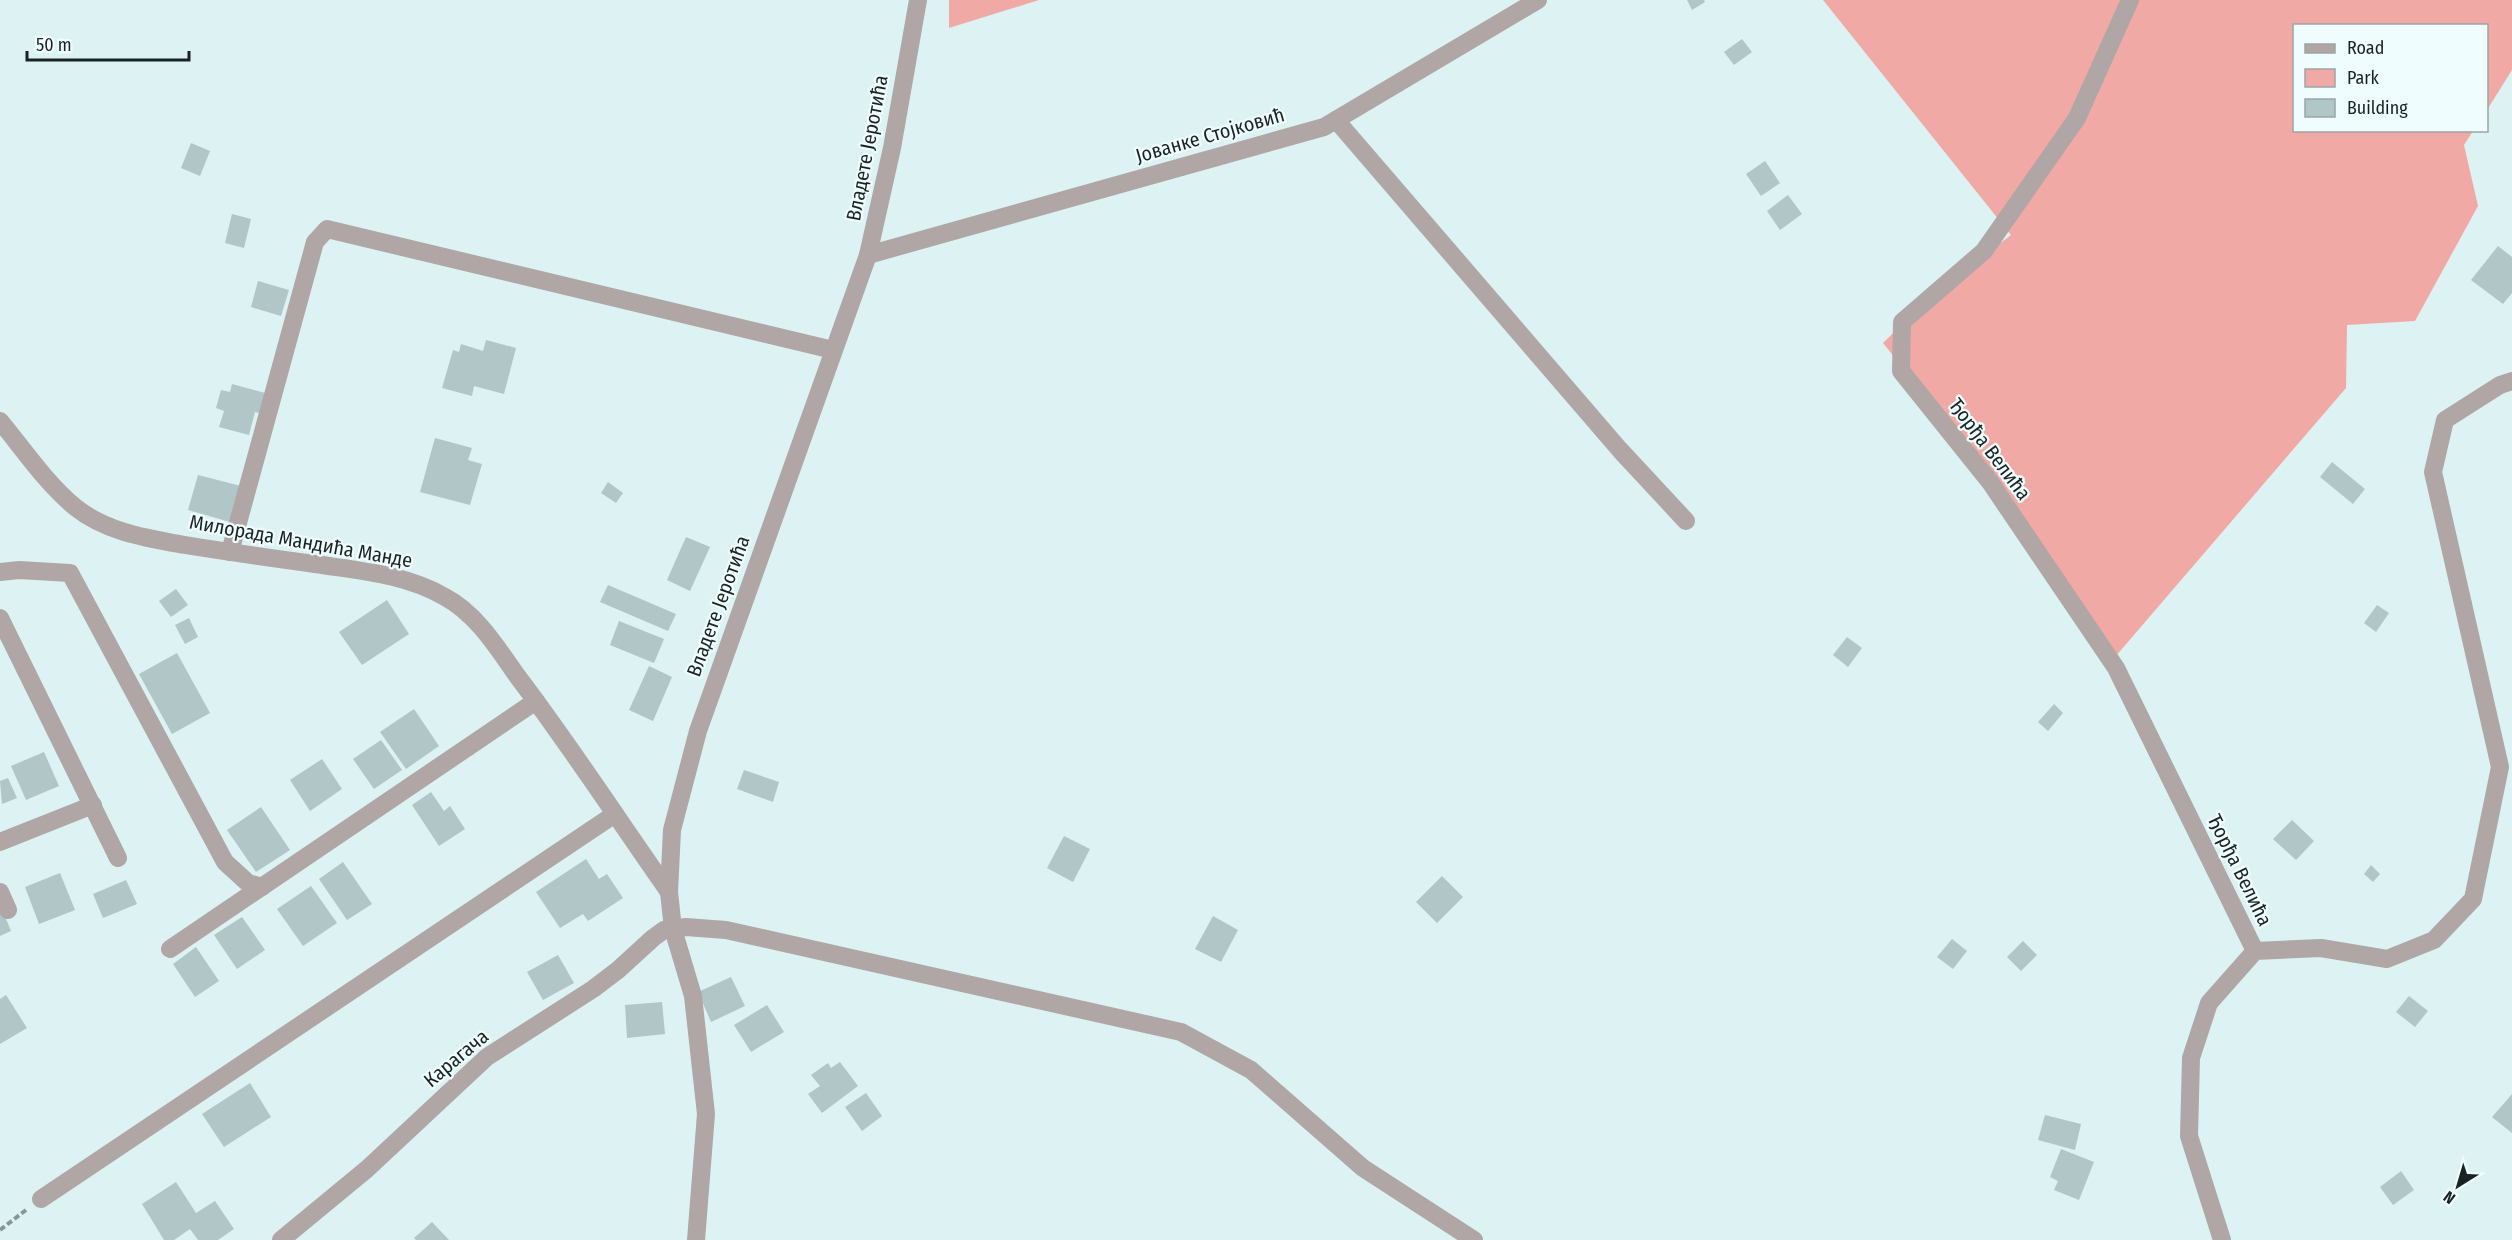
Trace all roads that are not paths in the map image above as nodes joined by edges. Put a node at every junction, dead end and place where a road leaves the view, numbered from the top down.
1 (918, 0) edge
2 (1538, 0) edge
3 (2130, 0) edge
4 (1336, 120) junction
5 (868, 255) junction
6 (833, 350) junction
7 (2512, 381) edge
8 (0, 422) edge
9 (1686, 521) dead end
10 (230, 552) junction
11 (0, 572) edge
12 (0, 618) edge
13 (536, 701) junction
14 (93, 805) junction
15 (615, 814) junction
16 (0, 842) edge
17 (118, 858) dead end
18 (262, 887) junction
19 (0, 892) edge
20 (669, 892) junction
21 (8, 910) dead end
22 (673, 929) junction
23 (170, 949) dead end
24 (2255, 951) junction
25 (41, 1199) road end
26 (281, 1240) edge
27 (696, 1240) edge
28 (1474, 1240) edge
29 (2222, 1240) edge

1 - 5 street, Владете Јеротића
2 - 4 street, Јованке Стојковић
3 - 24 street, Ђорђа Велића
4 - 5 street, Јованке Стојковић
4 - 9 street
5 - 6 street, Владете Јеротића
6 - 10 street
6 - 20 street, Владете Јеротића
7 - 24 street
8 - 10 street, Милорада Мандића Манде
10 - 13 street, Милорада Мандића Манде
11 - 18 street
12 - 14 street
13 - 15 street, Милорада Мандића Манде
13 - 18 street
14 - 16 street
14 - 17 street
15 - 20 street, Милорада Мандића Манде
15 - 25 street
18 - 23 street
19 - 21 street
20 - 22 street, Владете Јеротића
22 - 26 street, Карагача
22 - 27 street, Владете Јеротића
22 - 28 street
24 - 29 street

